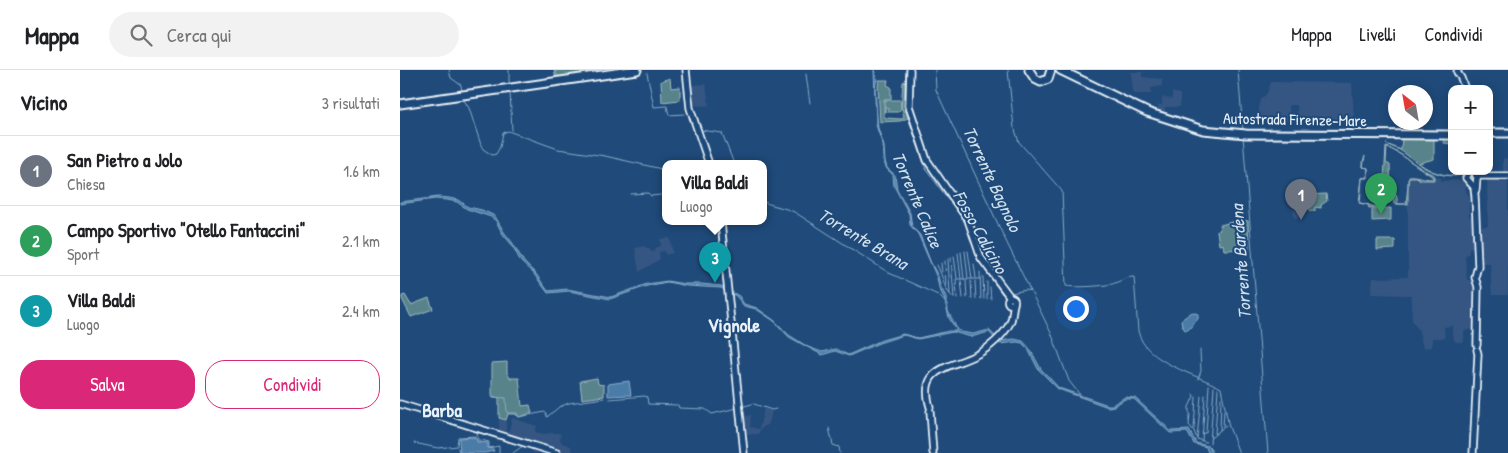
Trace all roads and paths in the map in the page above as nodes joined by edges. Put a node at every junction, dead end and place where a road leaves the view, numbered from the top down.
1 (627, 70) edge
2 (637, 70) edge
3 (686, 70) edge
4 (910, 70) edge
5 (1031, 70) edge
6 (1051, 70) edge
7 (1061, 70) edge
8 (1070, 70) edge
9 (1459, 70) edge
10 (1084, 81) junction
11 (1465, 85) edge
12 (462, 95) junction
13 (400, 104) edge
14 (1244, 133) junction
15 (1448, 134) edge
16 (1493, 134) edge
17 (1508, 134) edge
18 (708, 160) edge
19 (1473, 176) edge
20 (1508, 177) edge
21 (722, 225) edge
22 (400, 404) edge
23 (557, 453) edge
24 (744, 453) edge
25 (933, 453) edge
26 (1474, 453) edge

1 - 12 highway
2 - 12 highway
3 - 18 main road
4 - 25 main road
5 - 6 highway
7 - 10 highway, Autostrada Firenze-Mare
7 - 14 highway, Autostrada Firenze-Mare
8 - 10 highway
9 - 11 main road
10 - 14 highway, Autostrada Firenze-Mare
12 - 13 highway
14 - 15 highway, Autostrada Firenze-Mare
16 - 17 highway
19 - 20 main road
19 - 26 main road
21 - 24 main road
22 - 23 main road

